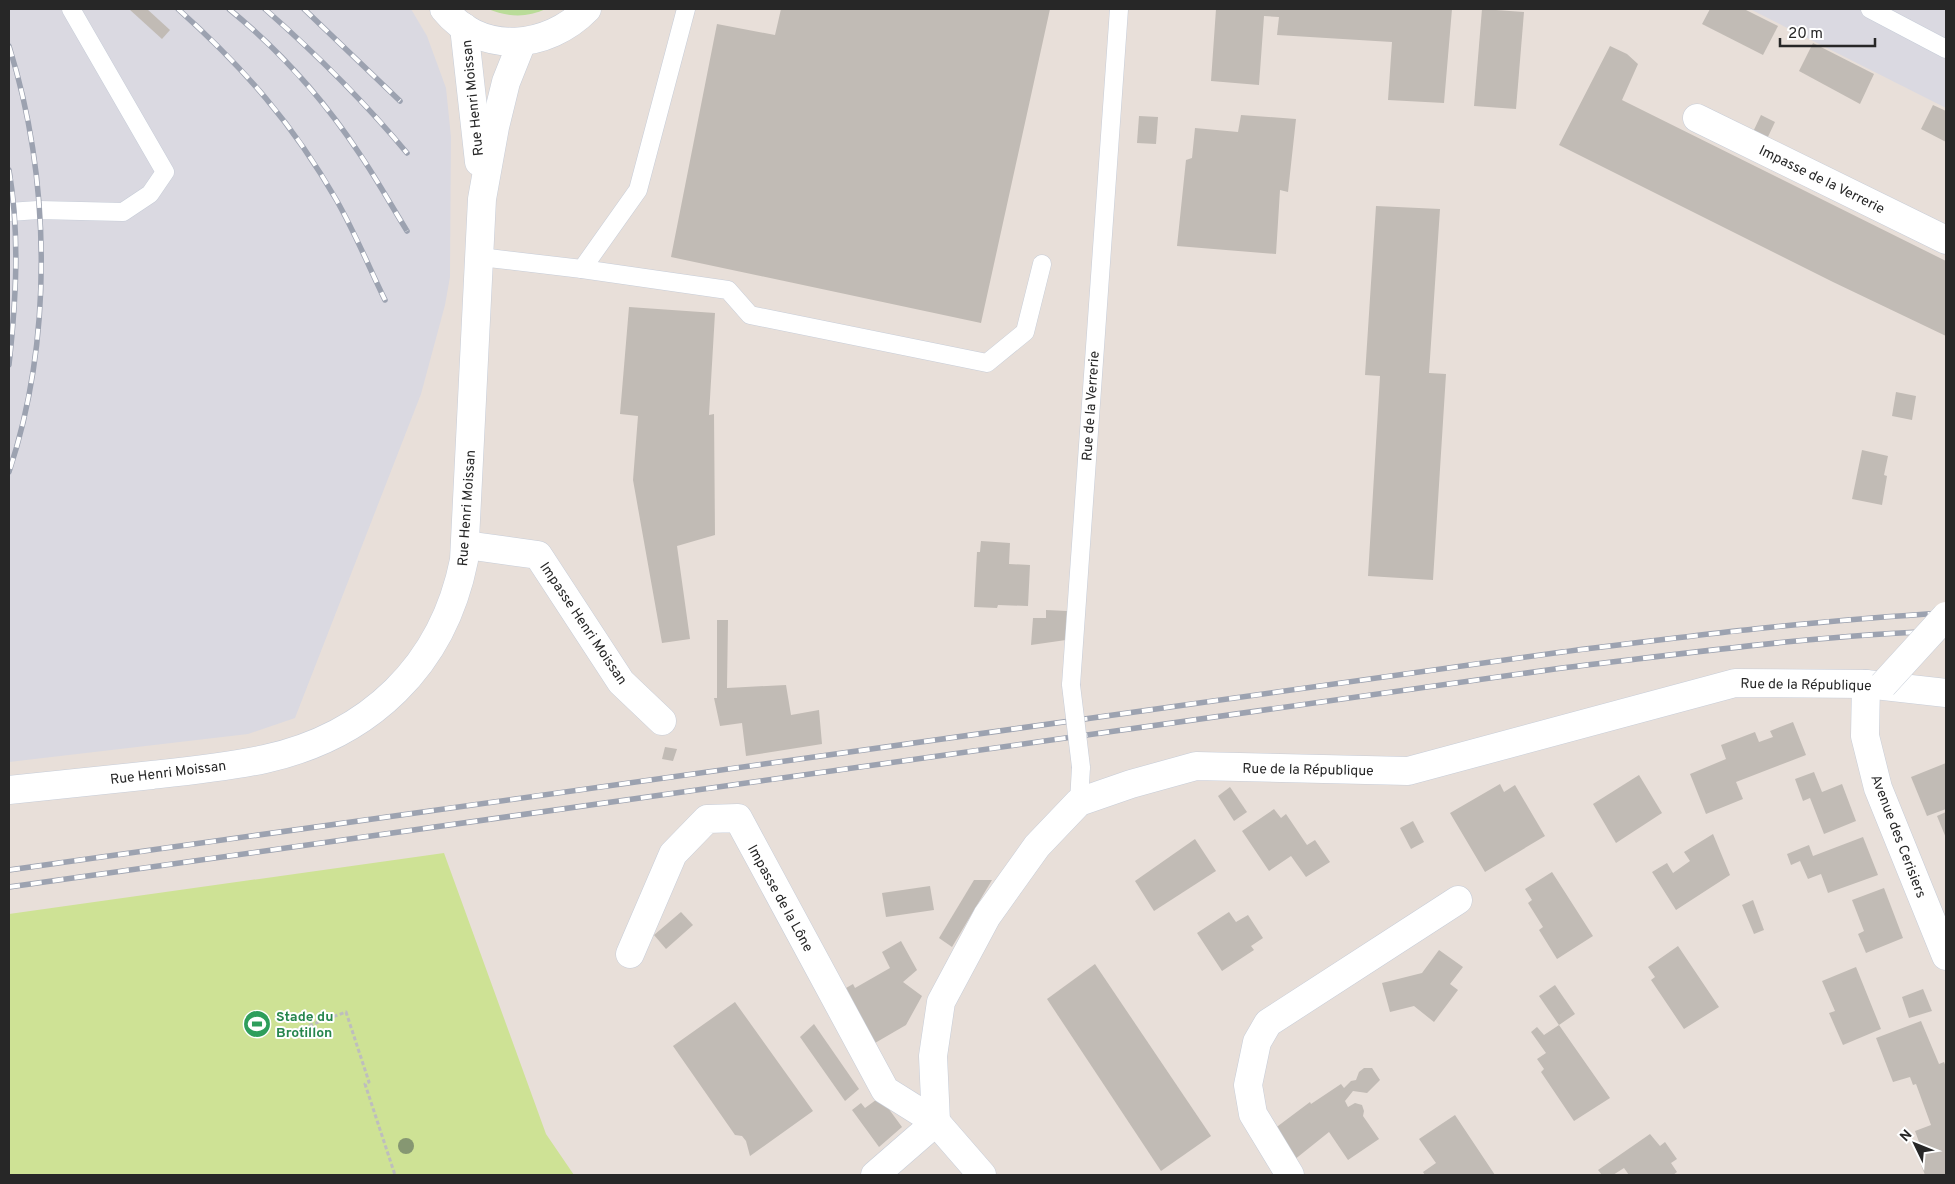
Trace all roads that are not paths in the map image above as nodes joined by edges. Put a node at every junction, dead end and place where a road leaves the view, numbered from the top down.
1 (71, 9) edge
2 (587, 9) edge
3 (686, 9) edge
4 (1119, 9) edge
5 (1870, 9) edge
6 (454, 18) edge
7 (522, 42) junction
8 (1946, 49) edge
9 (1697, 118) dead end
10 (482, 199) junction
11 (9, 212) edge
12 (1946, 240) edge
13 (480, 257) junction
14 (1042, 264) dead end
15 (582, 269) junction
16 (466, 545) junction
17 (1946, 616) edge
18 (1875, 685) junction
19 (1946, 693) edge
20 (662, 721) dead end
21 (9, 790) edge
22 (1079, 802) junction
23 (1458, 900) dead end
24 (630, 954) dead end
25 (1946, 956) edge
26 (936, 1122) junction
27 (875, 1175) edge
28 (982, 1175) edge
29 (1290, 1175) edge

1 - 11 lane
2 - 7 street
3 - 15 lane
4 - 22 lane, Rue de la Verrerie, bridge
5 - 8 lane
6 - 7 street
6 - 10 street, Rue Henri Moissan
7 - 10 street, Rue Henri Moissan
9 - 12 street, Impasse de la Verrerie
10 - 13 street, Rue Henri Moissan
13 - 15 lane
13 - 16 street, Rue Henri Moissan
14 - 15 lane
16 - 20 street, Impasse Henri Moissan
16 - 21 street, Rue Henri Moissan
17 - 18 street, Rue de la République, bridge
18 - 19 street
18 - 22 street, Rue de la République
18 - 25 street, Avenue des Cerisiers
22 - 26 street, Rue de la République
23 - 29 street
24 - 26 street, Impasse de la Lône
26 - 27 street
26 - 28 street

